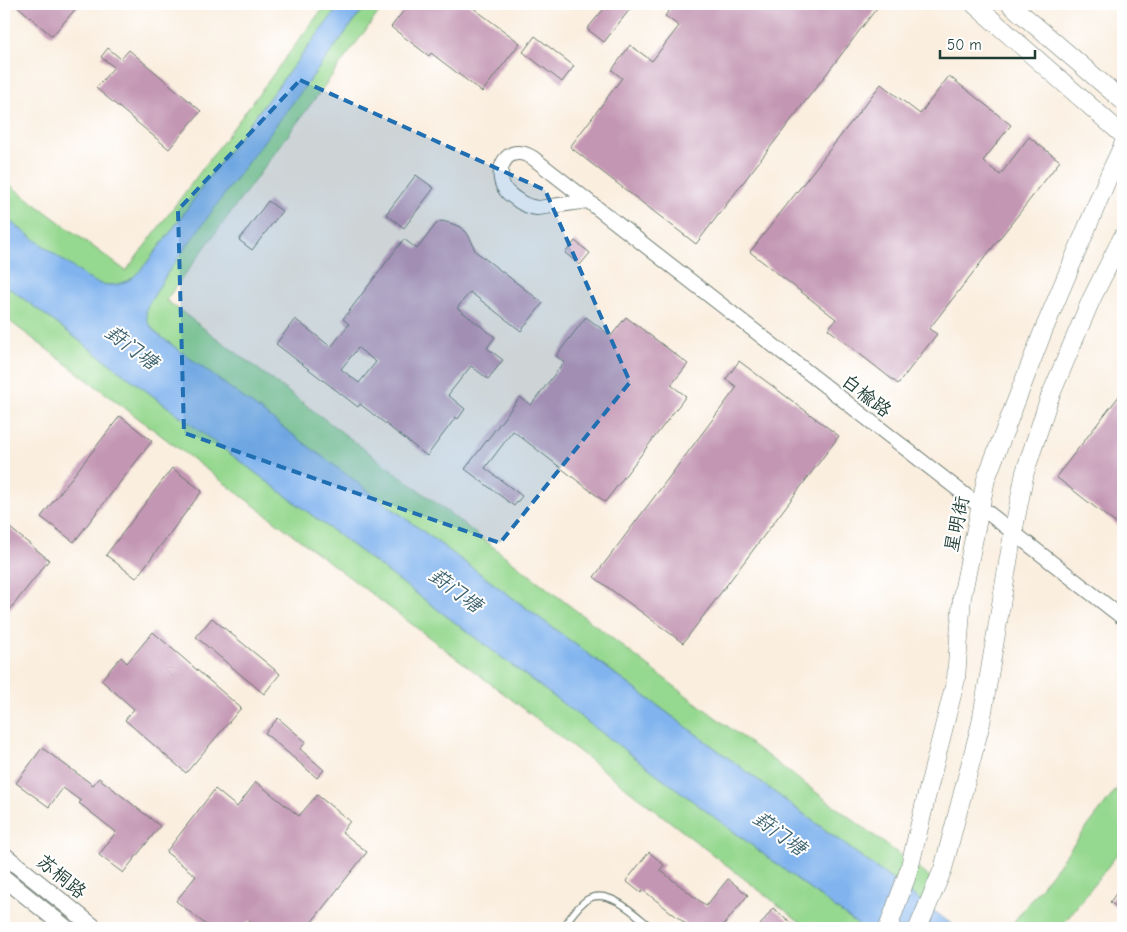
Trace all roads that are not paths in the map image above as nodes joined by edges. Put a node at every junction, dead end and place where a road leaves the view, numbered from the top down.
1 (974, 4) edge
2 (1010, 4) edge
3 (1123, 101) edge
4 (1123, 135) edge
5 (1123, 145) edge
6 (587, 201) junction
7 (1123, 236) edge
8 (981, 507) junction
9 (1013, 533) junction
10 (1123, 618) edge
11 (4, 855) edge
12 (4, 878) edge
13 (66, 928) edge
14 (95, 928) edge
15 (562, 928) edge
16 (652, 928) edge
17 (888, 928) edge
18 (918, 928) edge

1 - 4 main road
2 - 3 main road
5 - 8 main road, 星明街
6 - 6 street, 白榆路
6 - 8 street, 白榆路
7 - 9 main road
8 - 9 street, 白榆路
8 - 17 main road, 星明街
9 - 10 street, 白榆路
9 - 18 main road
11 - 14 main road, 苏桐路
12 - 13 main road, 苏桐路
15 - 16 lane

